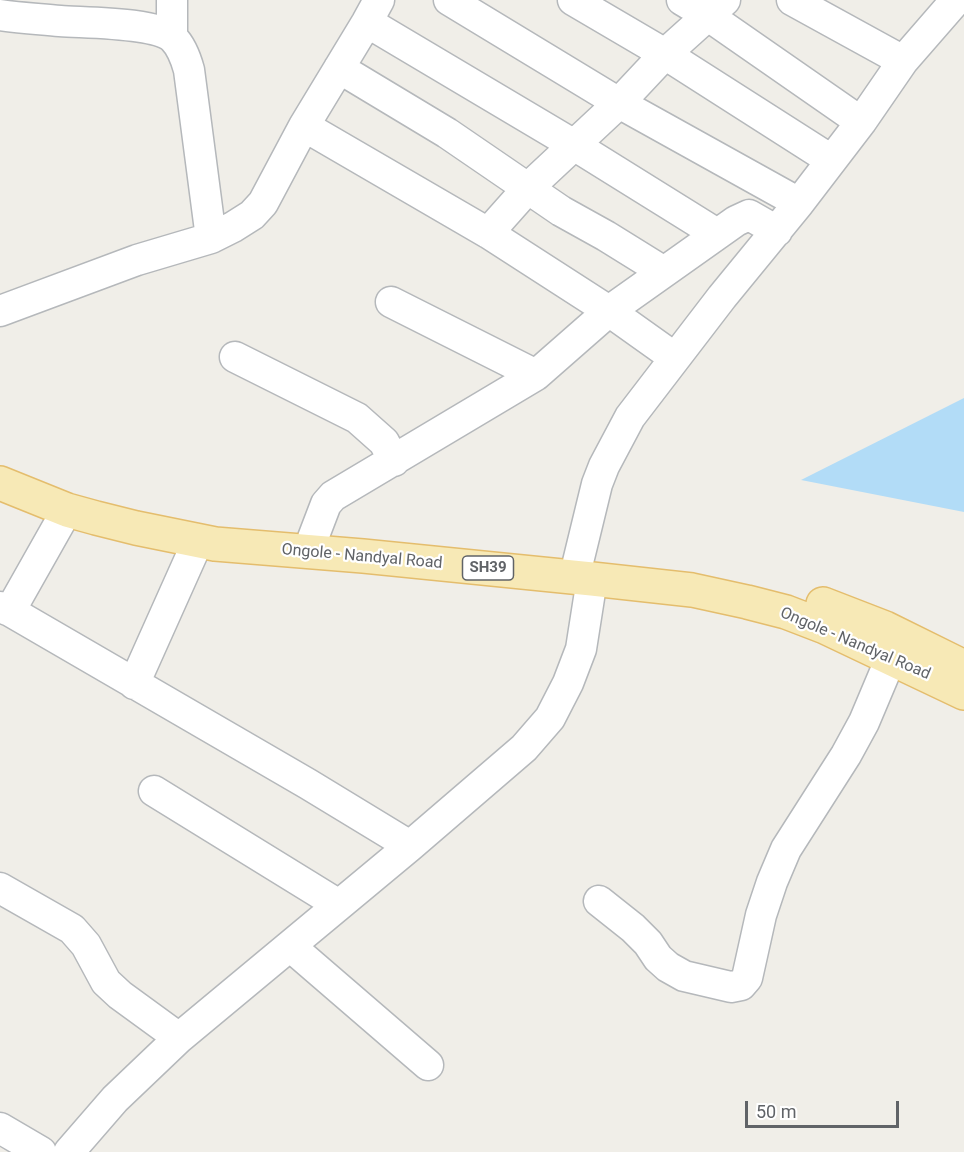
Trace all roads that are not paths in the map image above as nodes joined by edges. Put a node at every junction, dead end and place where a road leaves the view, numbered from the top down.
1 (172, 0) edge
2 (449, 0) edge
3 (573, 0) edge
4 (682, 0) edge
5 (792, 0) edge
6 (956, 0) edge
7 (716, 7) edge
8 (373, 11) edge
9 (0, 15) edge
10 (172, 37) junction
11 (665, 54) junction
12 (903, 61) junction
13 (339, 68) junction
14 (619, 102) junction
15 (861, 122) junction
16 (304, 126) junction
17 (574, 145) junction
18 (831, 160) junction
19 (528, 188) junction
20 (799, 203) junction
21 (777, 231) junction
22 (488, 233) junction
23 (717, 234) junction
24 (211, 238) junction
25 (664, 272) junction
26 (391, 302) dead end
27 (0, 311) edge
28 (609, 311) junction
29 (235, 357) dead end
30 (675, 358) junction
31 (549, 363) junction
32 (394, 460) junction
33 (0, 465) edge
34 (0, 483) edge
35 (67, 510) junction
36 (313, 538) junction
37 (198, 541) junction
38 (585, 571) junction
39 (5, 609) edge
40 (891, 658) junction
41 (964, 667) edge
42 (134, 684) junction
43 (964, 693) edge
44 (154, 791) dead end
45 (410, 846) junction
46 (0, 888) edge
47 (599, 901) dead end
48 (339, 905) junction
49 (290, 946) junction
50 (179, 1038) junction
51 (428, 1065) dead end
52 (0, 1128) edge
53 (42, 1152) edge
54 (69, 1152) edge

1 - 10 street
2 - 14 street
3 - 11 street
4 - 7 street
5 - 12 street
6 - 12 street
7 - 11 street
7 - 15 street
8 - 13 street
8 - 17 street
9 - 10 street
10 - 24 street
11 - 14 street
11 - 18 street
12 - 15 street
13 - 16 street
13 - 19 street
14 - 17 street
14 - 20 street
15 - 18 street
16 - 22 street
16 - 24 street
17 - 19 street
17 - 23 street
18 - 20 street
19 - 22 street
19 - 25 street
20 - 21 street
21 - 23 street
21 - 30 street
22 - 28 street
23 - 25 street
24 - 27 street
25 - 28 street
26 - 31 street
28 - 30 street
28 - 31 street
29 - 32 street
30 - 38 street
31 - 32 street
32 - 36 street
33 - 36 main road, Ongole - Nandyal Road / SH39
34 - 35 main road, Ongole - Nandyal Road / SH39
35 - 37 main road, Ongole - Nandyal Road / SH39
35 - 39 street
36 - 38 main road, Ongole - Nandyal Road / SH39
37 - 38 main road, Ongole - Nandyal Road / SH39
37 - 42 street
38 - 40 main road, Ongole - Nandyal Road / SH39
38 - 41 main road, Ongole - Nandyal Road / SH39
38 - 45 street
39 - 42 street
40 - 43 main road, Ongole - Nandyal Road / SH39
40 - 47 street
42 - 45 street
44 - 48 street
45 - 48 street
46 - 50 street
48 - 49 street
49 - 50 street
49 - 51 street
50 - 54 street
52 - 53 street

